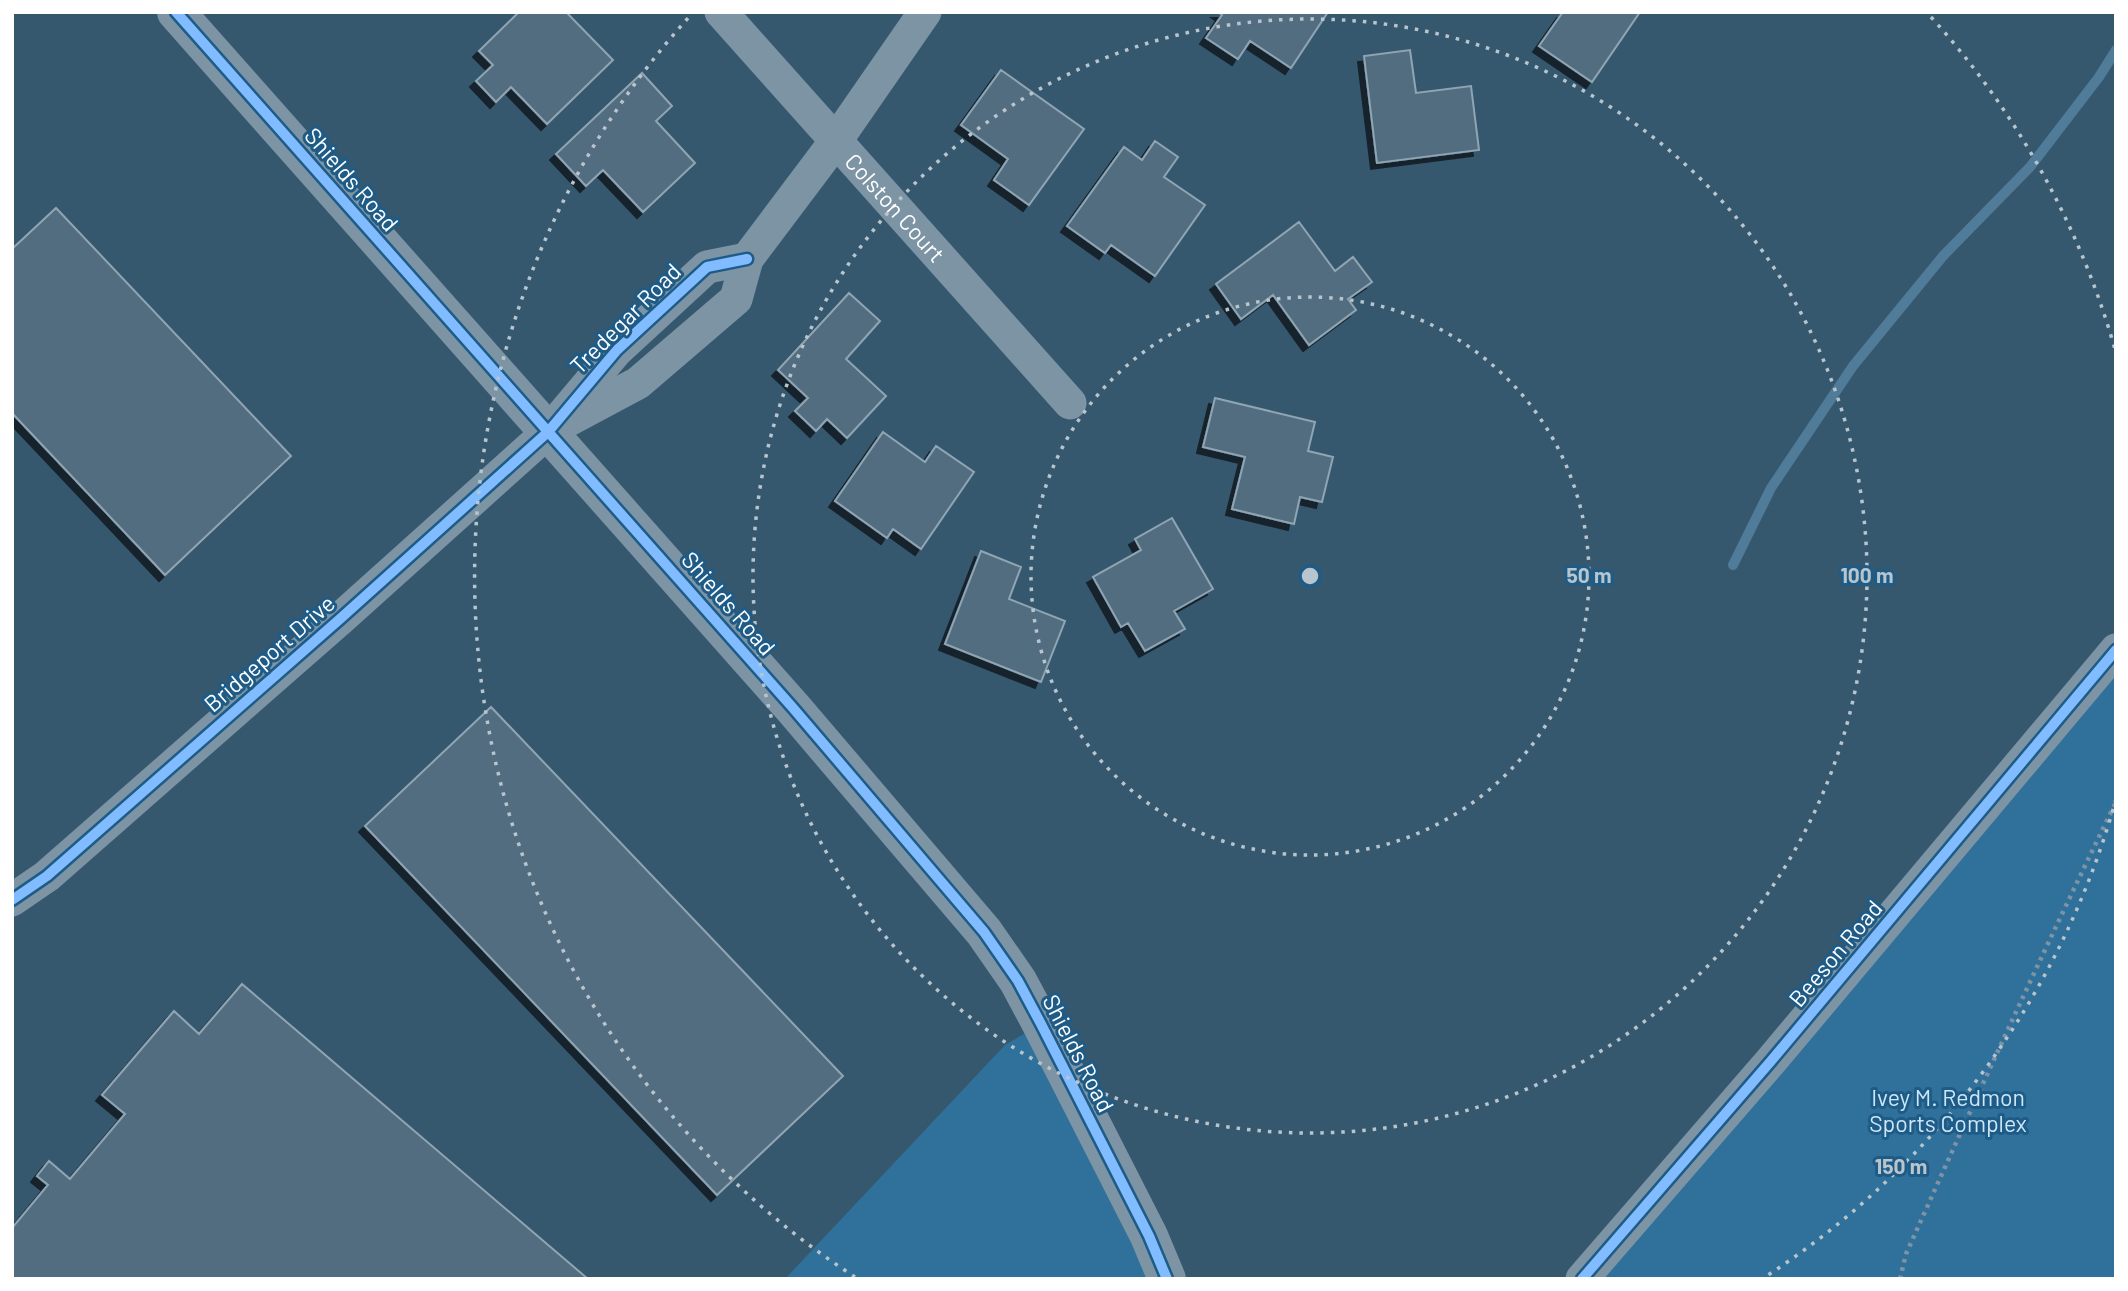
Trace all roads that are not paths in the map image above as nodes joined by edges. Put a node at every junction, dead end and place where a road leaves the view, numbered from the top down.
1 (176, 12) edge
2 (721, 12) edge
3 (925, 12) edge
4 (835, 142) junction
5 (1070, 403) dead end
6 (548, 432) junction
7 (2116, 650) edge
8 (12, 900) edge
9 (1167, 1279) edge
10 (1582, 1279) edge

1 - 6 street, Shields Road
2 - 4 street, Colston Court
3 - 4 street, Tredegar Road
4 - 5 street, Colston Court
4 - 6 street, Tredegar Road
6 - 8 street, Bridgeport Drive
6 - 9 street, Shields Road
7 - 10 street, Beeson Road

